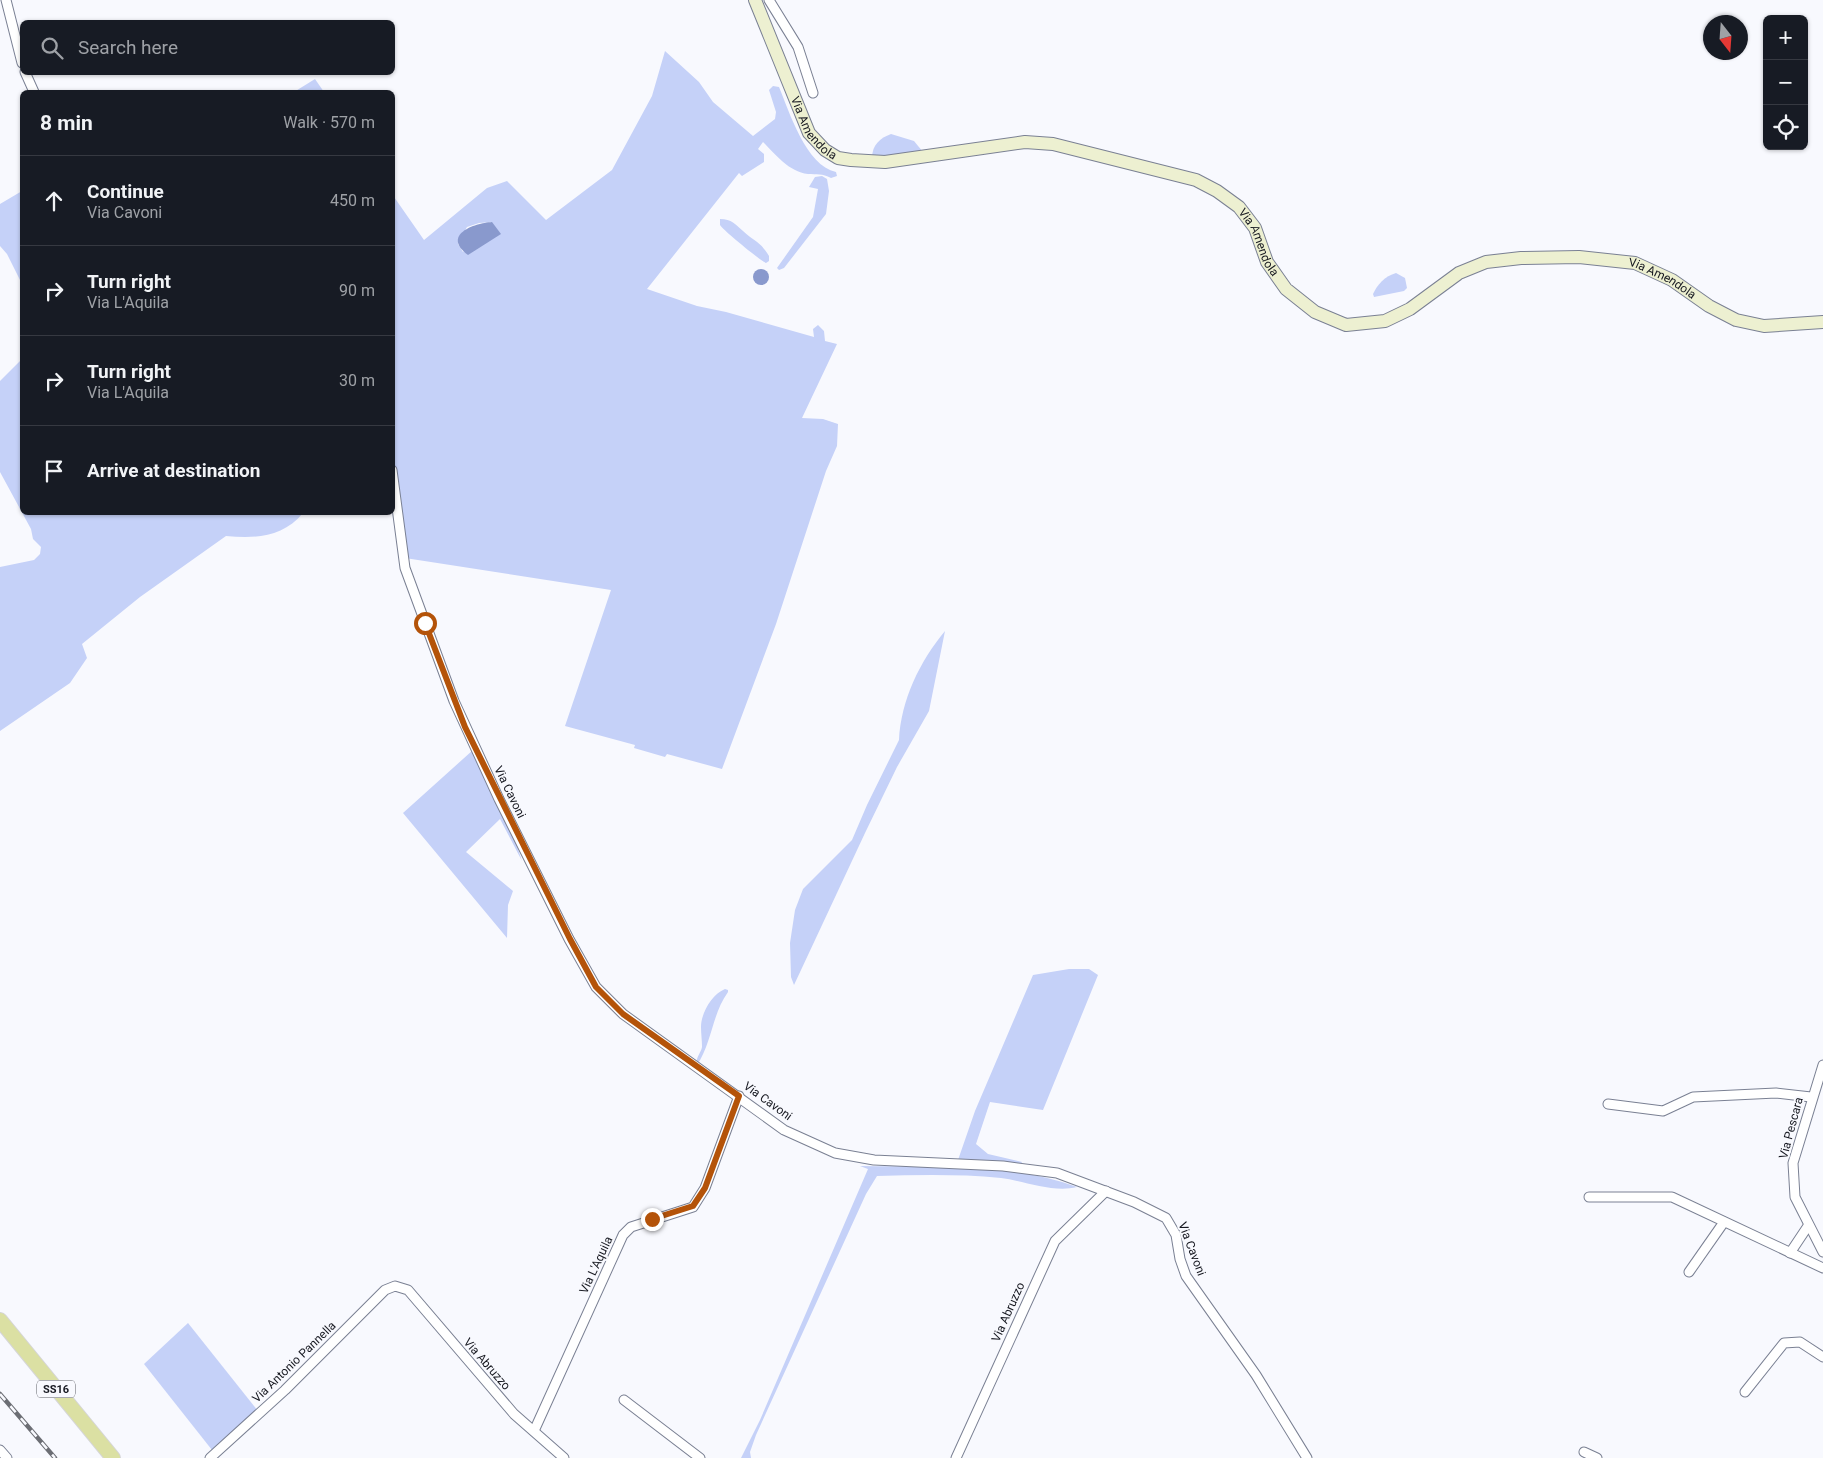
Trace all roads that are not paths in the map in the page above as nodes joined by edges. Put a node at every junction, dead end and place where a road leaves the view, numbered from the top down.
1 (6, 0) edge
2 (755, 0) edge
3 (769, 0) edge
4 (20, 55) edge
5 (26, 75) edge
6 (33, 90) edge
7 (813, 93) dead end
8 (1823, 322) edge
9 (395, 493) edge
10 (1823, 1065) edge
11 (739, 1096) junction
12 (1812, 1097) junction
13 (1608, 1104) dead end
14 (1106, 1192) junction
15 (1589, 1197) dead end
16 (1724, 1222) junction
17 (1808, 1226) junction
18 (1790, 1252) junction
19 (1823, 1252) edge
20 (1823, 1268) edge
21 (1688, 1272) dead end
22 (395, 1286) joint
23 (0, 1320) edge
24 (1823, 1357) edge
25 (1745, 1392) dead end
26 (624, 1400) dead end
27 (534, 1430) junction
28 (0, 1450) edge
29 (1584, 1452) dead end
30 (7, 1458) edge
31 (113, 1458) edge
32 (210, 1458) edge
33 (564, 1458) edge
34 (700, 1458) edge
35 (956, 1458) edge
36 (1307, 1458) edge
37 (1597, 1458) edge

1 - 4 street
2 - 8 main road, Via Amendola
3 - 7 street
5 - 6 street
9 - 11 street, Via Cavoni
10 - 12 street, Via Pescara
11 - 14 street, Via Cavoni
11 - 27 street, Via L'Aquila
12 - 13 street
12 - 17 street, Via Pescara
14 - 35 street, Via Abruzzo
14 - 36 street, Via Cavoni
15 - 16 street
16 - 18 street
16 - 21 street
17 - 18 street
17 - 19 street, Via Pescara
18 - 20 street
22 - 27 street, Via Abruzzo
22 - 32 street, Via Antonio Pannella
23 - 31 main road, SS16
24 - 25 street
26 - 34 street
27 - 33 street, Via Abruzzo
28 - 30 street
29 - 37 street

